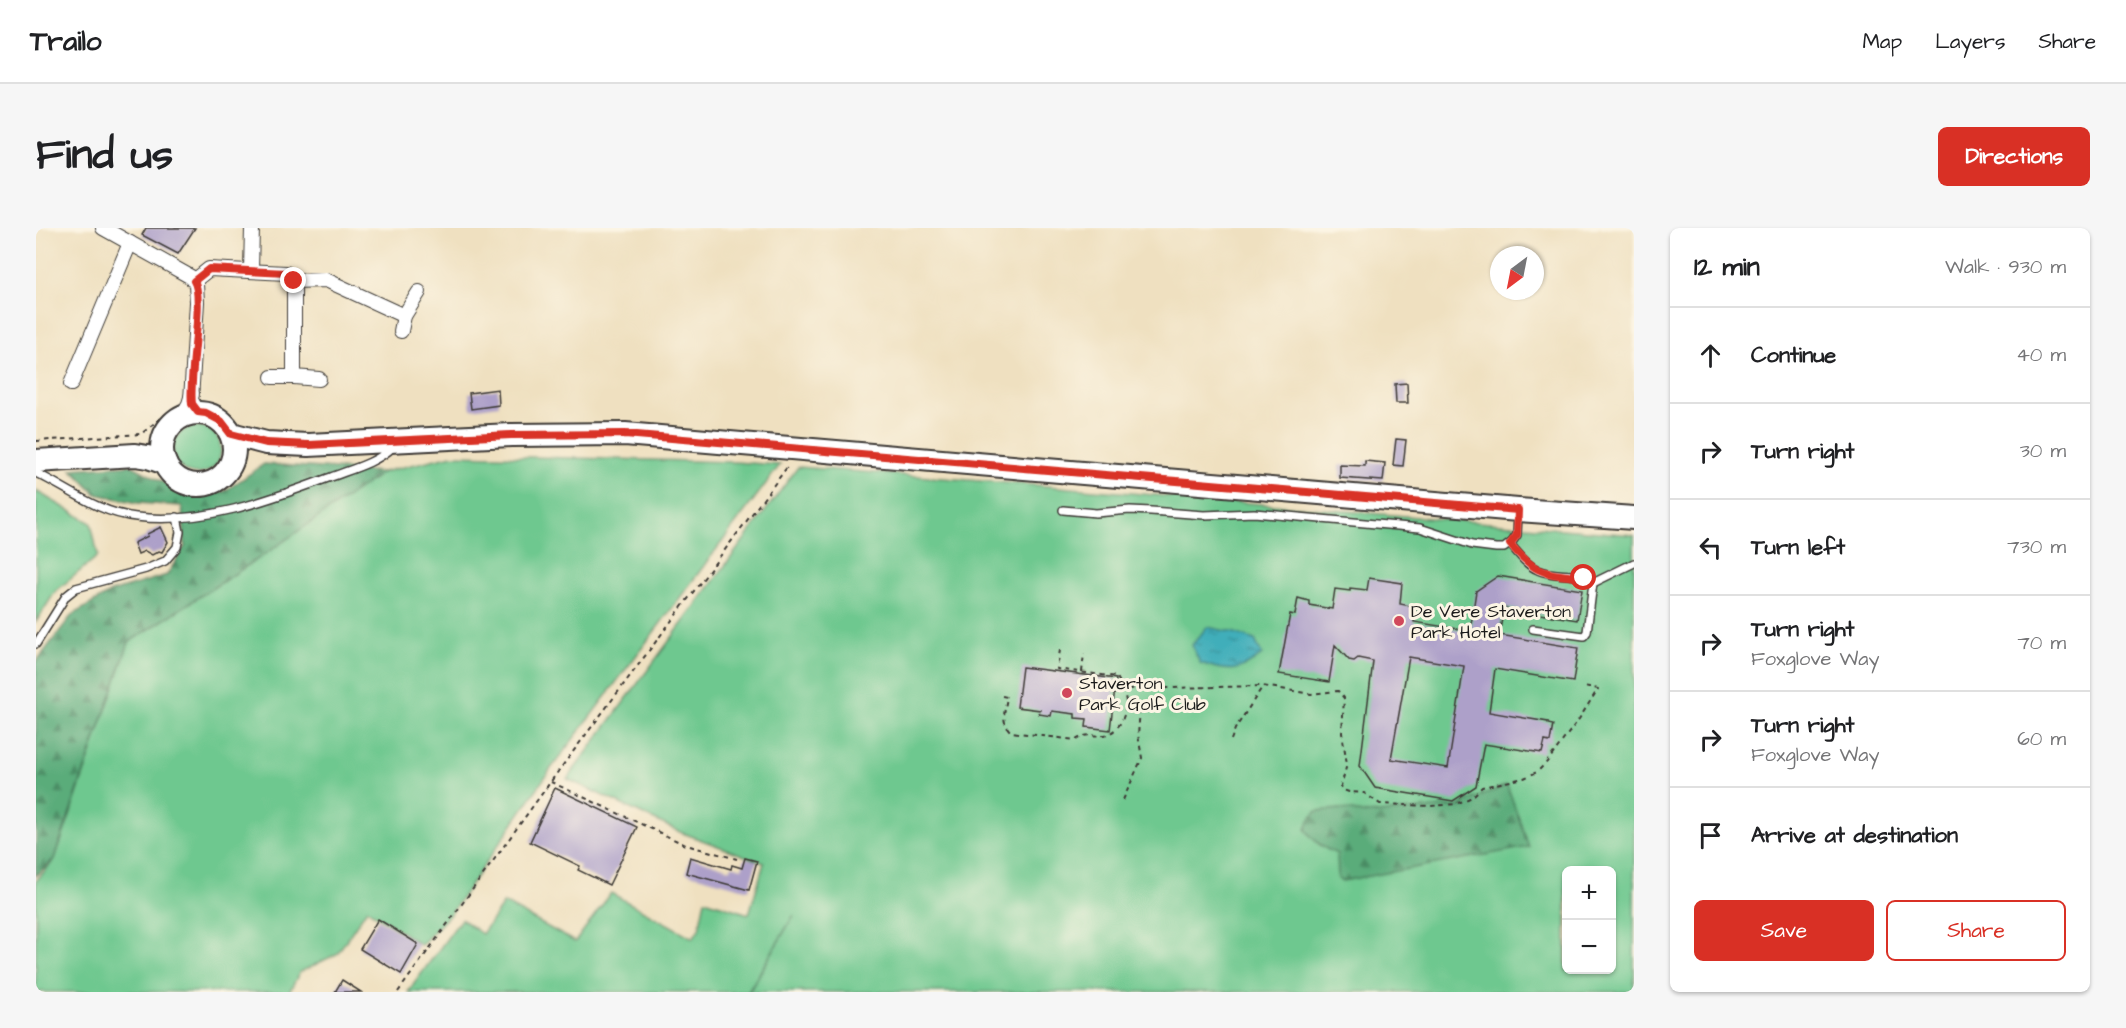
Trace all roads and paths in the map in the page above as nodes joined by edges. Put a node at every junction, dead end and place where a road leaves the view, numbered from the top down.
1 (103, 228) edge
2 (252, 228) edge
3 (130, 243) junction
4 (251, 271) junction
5 (194, 281) junction
6 (294, 281) junction
7 (419, 292) dead end
8 (404, 316) junction
9 (401, 331) dead end
10 (273, 377) dead end
11 (294, 377) junction
12 (319, 380) dead end
13 (71, 384) dead end
14 (191, 407) junction
15 (231, 434) junction
16 (162, 440) junction
17 (36, 441) edge
18 (399, 441) junction
19 (266, 443) junction
20 (800, 449) junction
21 (135, 455) junction
22 (233, 458) junction
23 (36, 461) edge
24 (165, 463) junction
25 (36, 473) edge
26 (1063, 510) dead end
27 (1518, 510) junction
28 (177, 517) junction
29 (1634, 518) edge
30 (1510, 544) junction
31 (1634, 562) edge
32 (1593, 583) junction
33 (1533, 629) dead end
34 (36, 644) edge
35 (1060, 650) dead end
36 (1084, 653) dead end
37 (1082, 672) junction
38 (1263, 686) junction
39 (1584, 686) dead end
40 (1123, 689) junction
41 (1002, 696) dead end
42 (1126, 703) junction
43 (1231, 740) dead end
44 (551, 782) junction
45 (1123, 800) dead end
46 (737, 859) dead end
47 (398, 992) edge

1 - 3 street
2 - 4 street
3 - 5 street
3 - 13 street
4 - 5 street
4 - 6 street
5 - 14 street
6 - 8 street
6 - 11 street
7 - 8 street
8 - 9 street
10 - 11 street
11 - 12 street
14 - 15 main road
14 - 16 main road
14 - 17 path
15 - 19 main road
15 - 22 main road
16 - 21 main road
16 - 24 main road
18 - 19 main road
18 - 20 main road
18 - 28 lane
19 - 22 main road
20 - 27 main road
20 - 44 path
21 - 23 main road
21 - 24 main road
22 - 24 main road
25 - 28 lane
26 - 30 lane
27 - 29 main road
27 - 30 lane
28 - 34 lane
30 - 32 lane
31 - 32 lane
32 - 33 lane
35 - 37 path
36 - 37 path
37 - 40 path
38 - 39 path
38 - 40 path
38 - 43 path
40 - 42 path
41 - 42 path
42 - 45 path
44 - 46 path
44 - 47 path

